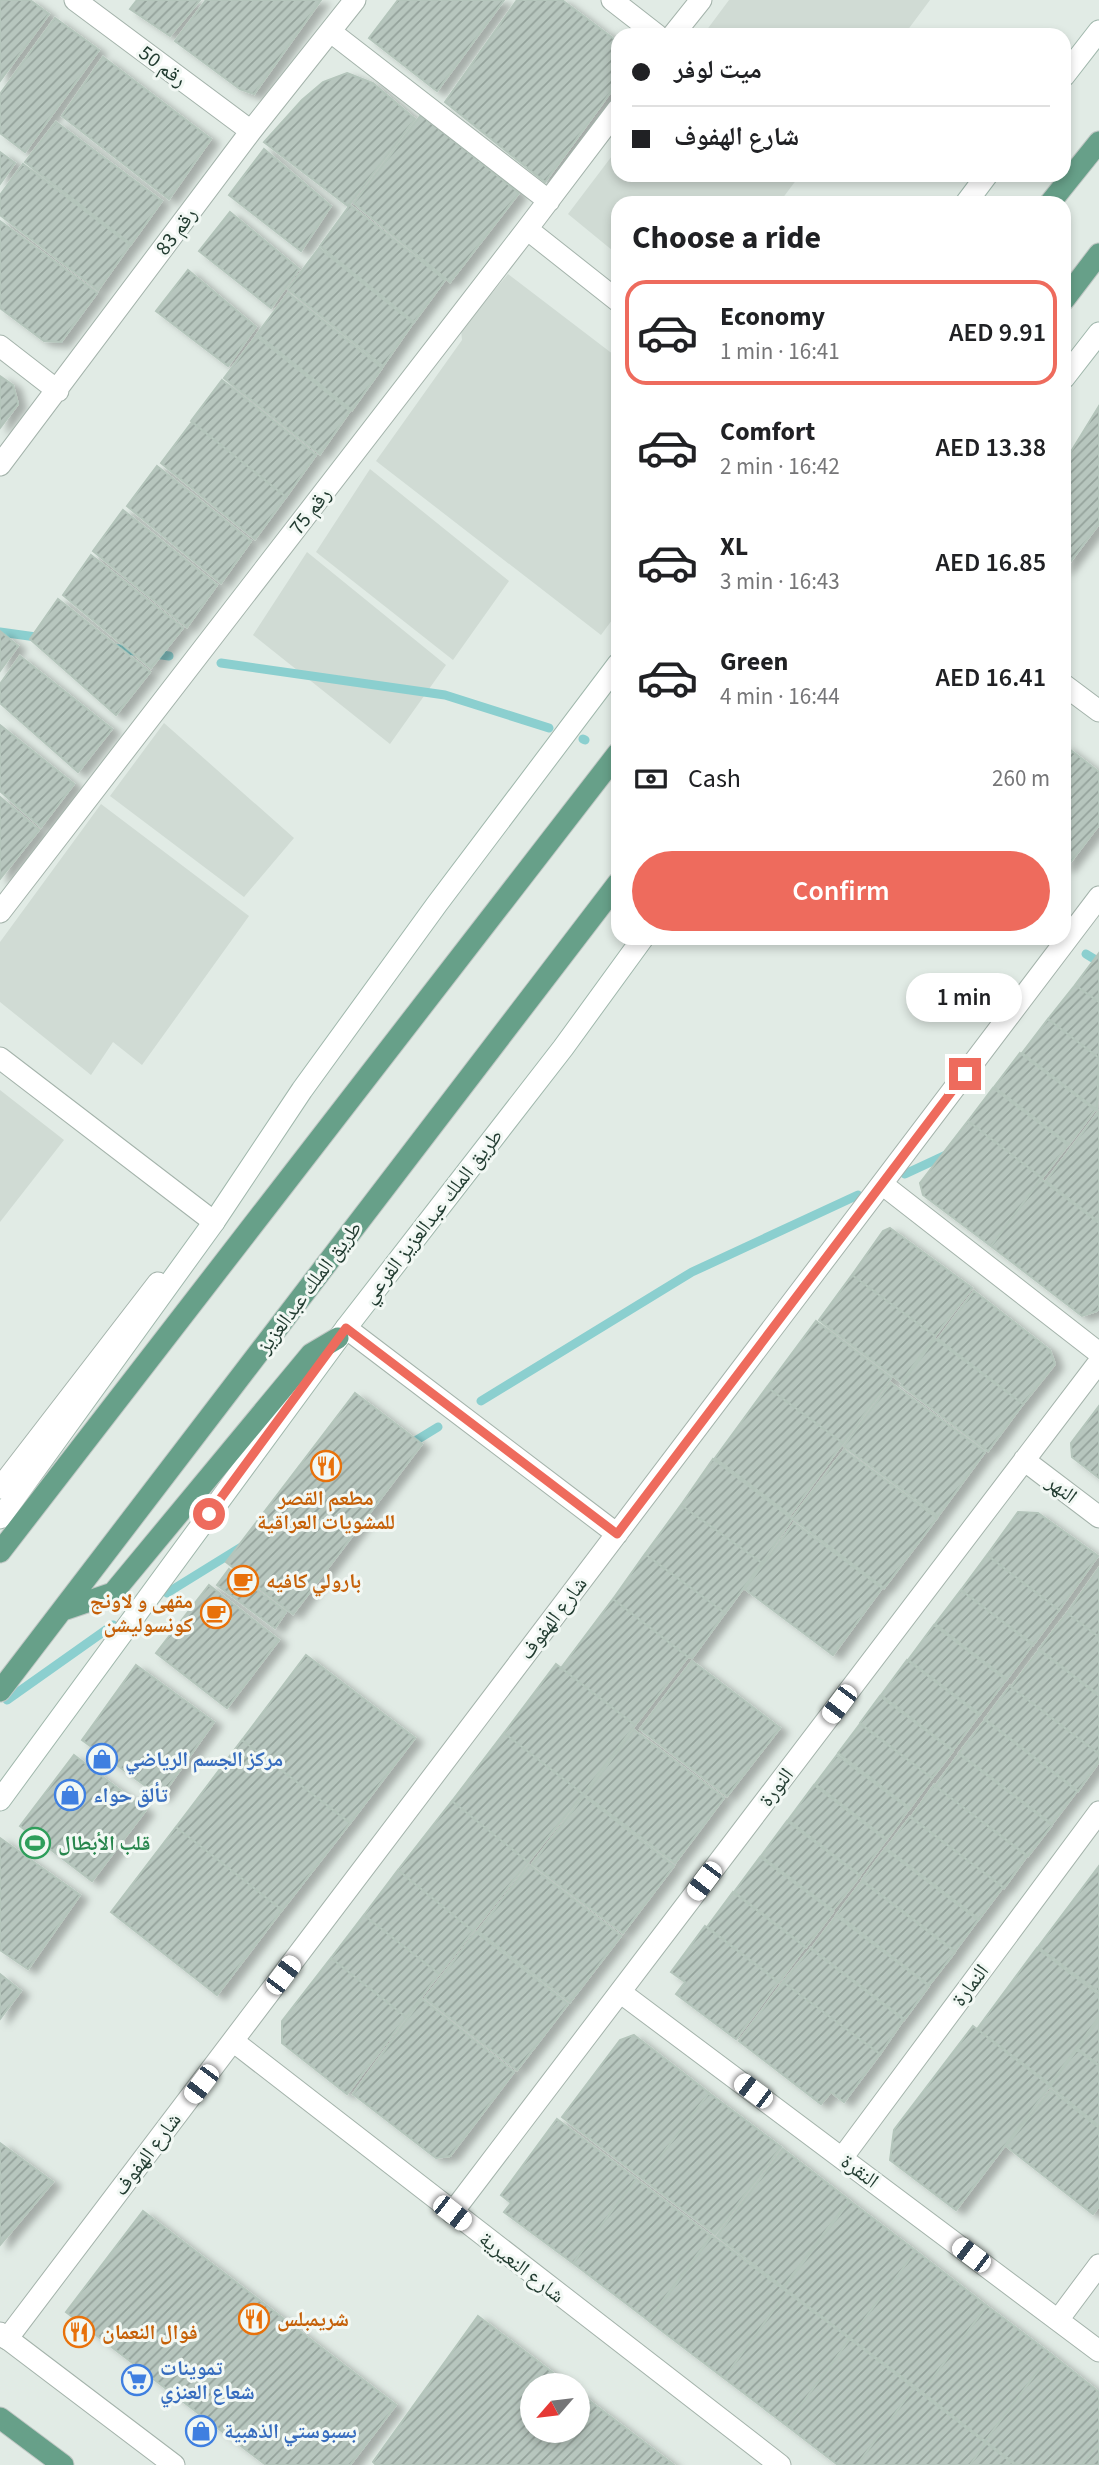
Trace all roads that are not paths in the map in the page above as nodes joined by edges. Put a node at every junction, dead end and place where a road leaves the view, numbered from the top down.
1 (75, 0) edge
2 (355, 0) edge
3 (612, 0) edge
4 (701, 0) edge
5 (648, 28) edge
6 (679, 28) edge
7 (331, 32) junction
8 (1099, 32) edge
9 (1071, 67) edge
10 (611, 118) edge
11 (251, 131) junction
12 (1099, 142) edge
13 (1071, 177) edge
14 (982, 182) edge
15 (1067, 182) edge
16 (970, 196) edge
17 (1056, 196) edge
18 (549, 201) junction
19 (527, 229) junction
20 (1099, 254) edge
21 (1071, 291) edge
22 (611, 295) edge
23 (1099, 333) edge
24 (0, 346) edge
25 (1071, 370) edge
26 (58, 391) junction
27 (0, 465) edge
28 (611, 673) edge
29 (1071, 690) edge
30 (1099, 711) edge
31 (611, 762) edge
32 (611, 892) edge
33 (1099, 897) edge
34 (0, 912) edge
35 (1071, 934) edge
36 (638, 945) edge
37 (1063, 945) edge
38 (0, 1058) edge
39 (882, 1184) junction
40 (214, 1222) junction
41 (342, 1333) junction
42 (1099, 1353) edge
43 (1099, 1362) edge
44 (1024, 1460) junction
45 (0, 1488) edge
46 (1099, 1517) edge
47 (0, 1518) edge
48 (617, 1534) junction
49 (0, 1552) edge
50 (62, 1610) junction
51 (0, 1691) edge
52 (0, 1800) edge
53 (1099, 1812) edge
54 (620, 1992) junction
55 (233, 2041) junction
56 (842, 2158) junction
57 (452, 2213) junction
58 (1099, 2265) edge
59 (1058, 2320) junction
60 (4, 2336) edge
61 (1099, 2351) edge
62 (0, 2418) edge
63 (63, 2465) edge
64 (174, 2465) edge
65 (780, 2465) edge

1 - 11 street, رقم 50
2 - 7 street, رقم 83
3 - 5 street
4 - 6 street
7 - 11 street, رقم 83
7 - 18 street
8 - 9 street
10 - 18 street, رقم 75
11 - 26 street, رقم 83
12 - 13 main road
14 - 16 street
15 - 17 main road
18 - 19 street, رقم 75
19 - 22 street
19 - 34 street, رقم 75
20 - 21 main road
23 - 25 street
24 - 26 street
26 - 27 street, رقم 83
28 - 40 street
29 - 30 street
31 - 49 main road
32 - 50 main road, طريق الملك عبدالعزيز
33 - 35 street, شارع الهفوف
36 - 41 street, طريق الملك عبدالعزيز الفرعي
37 - 39 street, شارع الهفوف
38 - 40 street
39 - 42 street
39 - 48 street, شارع الهفوف
40 - 45 street
40 - 47 street
41 - 48 street
41 - 50 main road
41 - 52 street, طريق الملك عبدالعزيز الفرعي
43 - 44 street, النورة
44 - 46 street, النهر
44 - 54 street, النورة
48 - 55 street, شارع الهفوف
50 - 51 main road, طريق الملك عبدالعزيز
53 - 56 street, النمارة
54 - 56 street, النقرة
54 - 57 street, النورة
55 - 57 street, شارع النعيرية
55 - 60 street, شارع الهفوف
56 - 59 street, النقرة
57 - 65 street, شارع النعيرية
58 - 59 street
59 - 61 street, النقرة
60 - 64 street
62 - 63 main road

